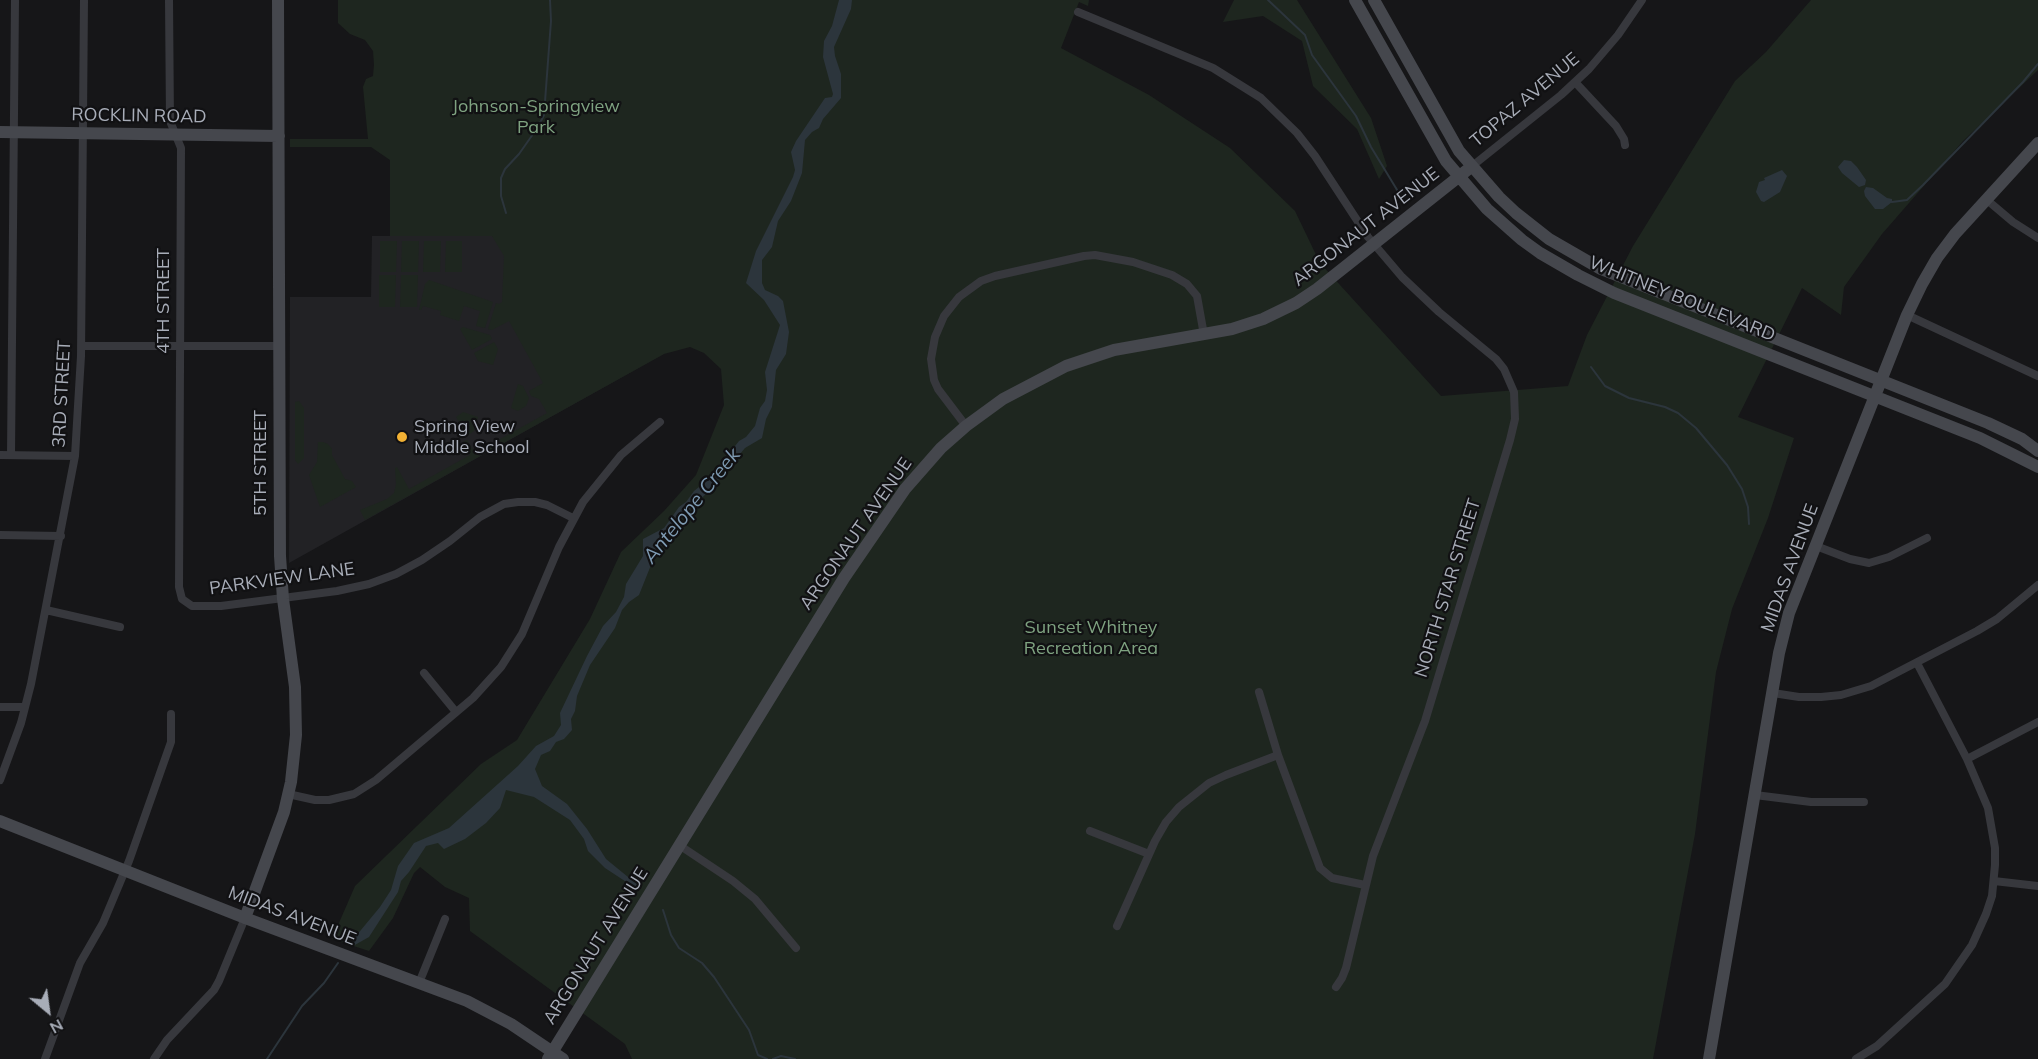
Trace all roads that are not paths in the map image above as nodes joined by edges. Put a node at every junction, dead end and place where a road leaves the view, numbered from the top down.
1 (15, 0) edge
2 (84, 0) edge
3 (169, 0) edge
4 (278, 0) edge
5 (1355, 0) edge
6 (1374, 0) edge
7 (1642, 0) edge
8 (1078, 12) dead end
9 (1575, 82) junction
10 (0, 132) edge
11 (13, 132) junction
12 (84, 133) junction
13 (174, 134) junction
14 (279, 136) junction
15 (2038, 143) edge
16 (1625, 145) dead end
17 (1472, 167) junction
18 (1458, 177) junction
19 (1987, 200) junction
20 (2038, 238) edge
21 (1374, 244) junction
22 (1907, 315) junction
23 (1204, 335) junction
24 (81, 346) junction
25 (180, 346) junction
26 (279, 346) junction
27 (2038, 376) edge
28 (1882, 381) junction
29 (1876, 396) junction
30 (660, 422) dead end
31 (966, 426) junction
32 (2038, 450) edge
33 (0, 455) edge
34 (11, 455) junction
35 (75, 456) junction
36 (2038, 467) edge
37 (573, 518) junction
38 (0, 535) edge
39 (61, 536) junction
40 (1927, 538) dead end
41 (1816, 546) junction
42 (2038, 585) edge
43 (283, 599) junction
44 (185, 603) joint
45 (46, 610) junction
46 (120, 627) dead end
47 (1917, 663) junction
48 (424, 673) dead end
49 (1259, 692) dead end
50 (1773, 693) junction
51 (0, 707) edge
52 (25, 707) junction
53 (456, 712) junction
54 (171, 714) dead end
55 (2038, 722) edge
56 (1278, 755) junction
57 (1967, 759) junction
58 (0, 780) edge
59 (288, 794) junction
60 (1755, 795) junction
61 (1864, 802) dead end
62 (0, 821) edge
63 (1090, 831) dead end
64 (679, 845) junction
65 (1149, 854) junction
66 (125, 871) junction
67 (1994, 881) junction
68 (1365, 885) junction
69 (2038, 886) edge
70 (245, 918) junction
71 (445, 919) dead end
72 (1117, 926) dead end
73 (796, 948) dead end
74 (419, 983) junction
75 (1336, 987) dead end
76 (550, 1055) edge
77 (45, 1059) edge
78 (154, 1059) edge
79 (563, 1059) edge
80 (1709, 1059) edge
81 (1856, 1059) edge

1 - 11 street
2 - 12 street, 3RD STREET
3 - 13 street, 4TH STREET
4 - 14 street, 5TH STREET
5 - 18 street, WHITNEY BOULEVARD
6 - 17 street, WHITNEY BOULEVARD
7 - 9 street, TOPAZ AVENUE
8 - 21 street, NORTH STAR STREET
9 - 16 street
9 - 17 street, TOPAZ AVENUE
10 - 11 street, ROCKLIN ROAD
11 - 12 street, ROCKLIN ROAD
11 - 34 street
12 - 13 street, ROCKLIN ROAD
12 - 24 street, 3RD STREET
13 - 14 street, ROCKLIN ROAD
13 - 25 street, 4TH STREET
14 - 26 street, 5TH STREET
15 - 19 street, MIDAS AVENUE
17 - 18 street, ARGONAUT AVENUE
17 - 28 street, WHITNEY BOULEVARD
18 - 21 street, ARGONAUT AVENUE
18 - 29 street, WHITNEY BOULEVARD
19 - 20 street
19 - 22 street, MIDAS AVENUE
21 - 23 street, ARGONAUT AVENUE
21 - 68 street, NORTH STAR STREET
22 - 27 street
22 - 28 street, MIDAS AVENUE
23 - 31 street, ARGONAUT AVENUE
23 - 31 street
24 - 25 street
24 - 35 street, 3RD STREET
25 - 26 street
25 - 44 street, 4TH STREET
26 - 43 street, 5TH STREET
28 - 29 street, MIDAS AVENUE
28 - 32 street, WHITNEY BOULEVARD
29 - 36 street, WHITNEY BOULEVARD
29 - 41 street, MIDAS AVENUE
30 - 37 street
31 - 64 street, ARGONAUT AVENUE
33 - 34 street
34 - 35 street
35 - 39 street, 3RD STREET
37 - 43 street, PARKVIEW LANE
37 - 53 street
38 - 39 street
39 - 45 street, 3RD STREET
40 - 41 street
41 - 50 street, MIDAS AVENUE
42 - 47 street
43 - 44 street, PARKVIEW LANE
43 - 59 street, 5TH STREET
45 - 46 street
45 - 52 street, 3RD STREET
47 - 50 street
47 - 57 street
48 - 53 street
49 - 56 street
50 - 60 street, MIDAS AVENUE
51 - 52 street
52 - 58 street, 3RD STREET
53 - 59 street
54 - 66 street
55 - 57 street
56 - 65 street
56 - 68 street
57 - 67 street
59 - 70 street, 5TH STREET
60 - 61 street
60 - 80 street, MIDAS AVENUE
62 - 66 street, MIDAS AVENUE
63 - 65 street
64 - 73 street
64 - 76 street, ARGONAUT AVENUE
65 - 72 street
66 - 70 street, MIDAS AVENUE
66 - 77 street
67 - 69 street
67 - 81 street
68 - 75 street, NORTH STAR STREET
70 - 74 street, MIDAS AVENUE
70 - 78 street
71 - 74 street
74 - 76 street, MIDAS AVENUE
76 - 79 street, MIDAS AVENUE

